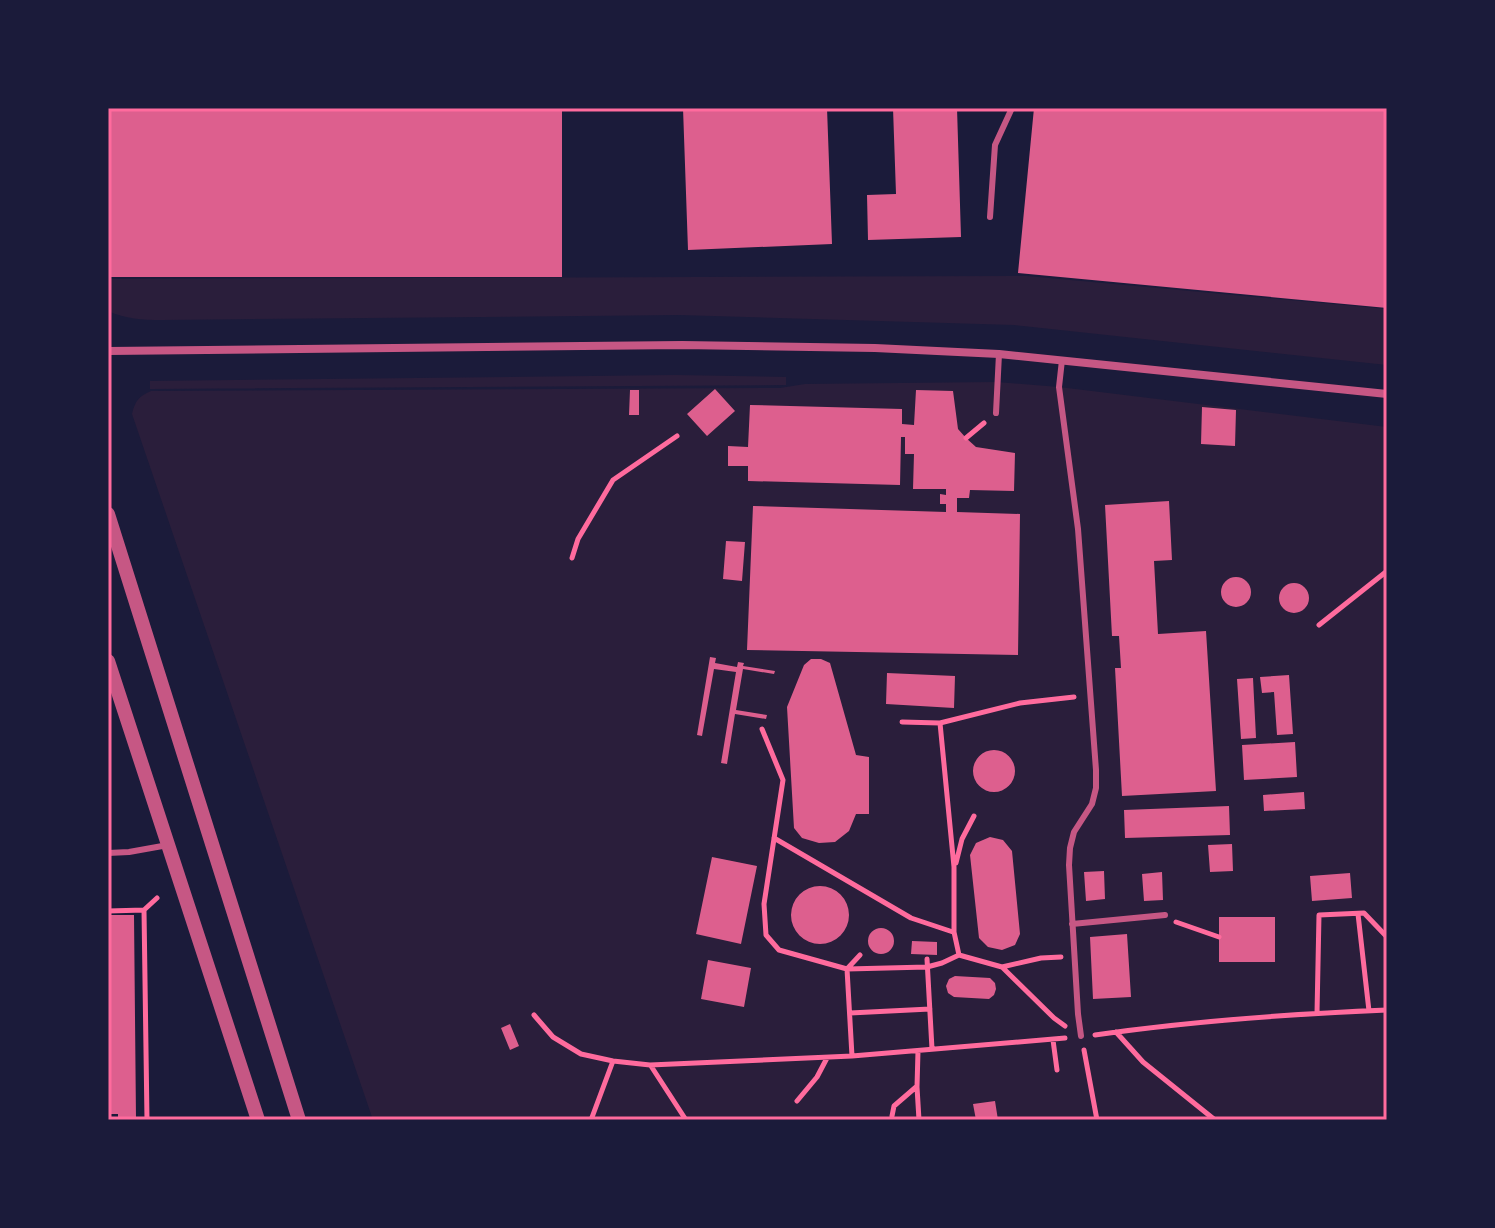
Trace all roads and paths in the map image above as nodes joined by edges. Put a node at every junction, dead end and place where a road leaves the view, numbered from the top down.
1 (1012, 108) edge
2 (990, 217) dead end
3 (108, 351) edge
4 (999, 354) junction
5 (1062, 360) junction
6 (1387, 394) edge
7 (996, 413) dead end
8 (677, 436) dead end
9 (108, 514) edge
10 (572, 558) dead end
11 (1387, 571) edge
12 (1319, 625) dead end
13 (108, 661) edge
14 (1091, 696) junction
15 (902, 722) dead end
16 (940, 723) junction
17 (762, 729) dead end
18 (974, 816) dead end
19 (774, 838) junction
20 (169, 844) junction
21 (108, 853) edge
22 (954, 867) junction
23 (157, 898) dead end
24 (144, 910) junction
25 (108, 911) edge
26 (1358, 914) junction
27 (1165, 915) joint
28 (1072, 924) junction
29 (954, 932) junction
30 (1219, 937) dead end
31 (1387, 937) edge
32 (860, 955) dead end
33 (959, 955) junction
34 (1074, 956) junction
35 (927, 963) junction
36 (1002, 967) junction
37 (847, 969) junction
38 (930, 1009) junction
39 (1387, 1010) edge
40 (1369, 1011) junction
41 (850, 1013) junction
42 (1317, 1013) junction
43 (534, 1015) dead end
44 (1115, 1032) junction
45 (1081, 1036) junction
46 (1053, 1040) junction
47 (932, 1049) junction
48 (918, 1051) junction
49 (852, 1056) junction
50 (828, 1057) junction
51 (613, 1061) junction
52 (650, 1065) junction
53 (1057, 1070) dead end
54 (917, 1087) junction
55 (797, 1101) dead end
56 (892, 1116) dead end
57 (147, 1120) edge
58 (258, 1120) edge
59 (299, 1120) edge
60 (591, 1120) edge
61 (686, 1120) edge
62 (919, 1120) edge
63 (1097, 1120) edge
64 (1215, 1120) edge

1 - 2 lane
3 - 4 street
4 - 5 street
4 - 7 lane
5 - 6 street
5 - 14 lane
8 - 10 path
9 - 59 street
11 - 12 path
13 - 20 street
14 - 16 path
14 - 28 lane
15 - 16 path
16 - 22 path
17 - 19 path
18 - 22 path
19 - 29 path
19 - 37 path
20 - 21 lane
20 - 58 street
22 - 29 path
23 - 24 path
24 - 25 path
24 - 57 path
26 - 31 path
26 - 40 path
26 - 42 path
27 - 28 lane
27 - 30 path
28 - 34 lane
29 - 33 path
32 - 37 path
33 - 35 path
33 - 36 path
34 - 36 path
34 - 45 lane
35 - 37 path
35 - 38 path
36 - 45 path
37 - 41 path
38 - 41 path
38 - 47 path
39 - 40 path
40 - 42 path
41 - 49 path
42 - 44 path
43 - 51 path
44 - 45 path
44 - 64 path
45 - 46 path
45 - 63 path
46 - 47 path
46 - 53 path
47 - 48 path
48 - 49 path
48 - 54 path
49 - 50 path
50 - 52 path
50 - 55 path
51 - 52 path
51 - 60 path
52 - 61 path
54 - 56 path
54 - 62 path

